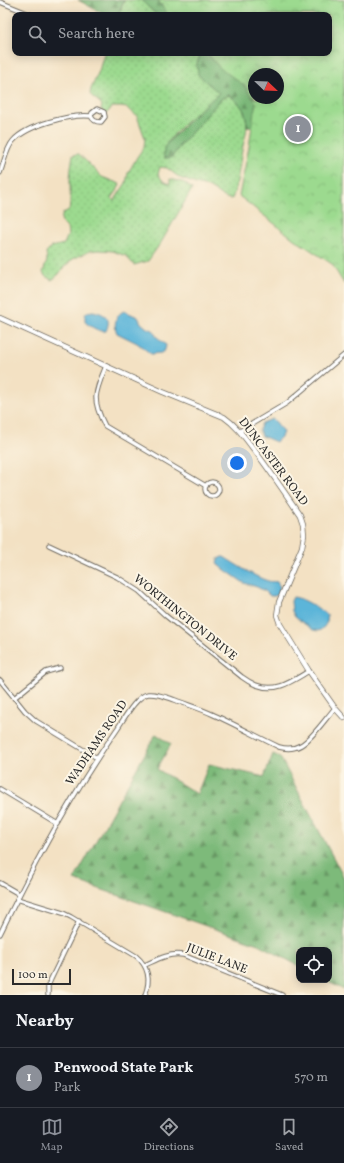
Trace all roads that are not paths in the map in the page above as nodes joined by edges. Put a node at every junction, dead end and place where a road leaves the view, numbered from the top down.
1 (0, 2) edge
2 (25, 12) edge
3 (91, 116) dead end
4 (0, 173) edge
5 (0, 318) edge
6 (344, 355) edge
7 (106, 366) junction
8 (240, 431) junction
9 (206, 486) dead end
10 (49, 545) dead end
11 (60, 668) dead end
12 (309, 671) junction
13 (0, 680) edge
14 (14, 698) junction
15 (335, 708) junction
16 (344, 718) edge
17 (97, 758) junction
18 (0, 789) edge
19 (58, 824) junction
20 (0, 883) edge
21 (19, 894) junction
22 (17, 899) junction
23 (79, 921) junction
24 (0, 934) edge
25 (145, 965) junction
26 (48, 995) edge
27 (145, 995) edge
28 (282, 995) edge

1 - 2 street
3 - 4 street
5 - 7 street, DUNCASTER ROAD
6 - 8 street
7 - 8 street, DUNCASTER ROAD
7 - 9 street
8 - 12 street, DUNCASTER ROAD
10 - 12 street, WORTHINGTON DRIVE
11 - 14 street
12 - 15 street, DUNCASTER ROAD
13 - 14 street
14 - 17 street
15 - 16 street, DUNCASTER ROAD
15 - 17 street, WADHAMS ROAD
17 - 19 street, WADHAMS ROAD
18 - 19 street
19 - 21 street, WADHAMS ROAD
20 - 21 street
21 - 22 street, WADHAMS ROAD
22 - 23 street
22 - 24 street, WADHAMS ROAD
23 - 25 street
23 - 26 street
25 - 27 street
25 - 28 street, JULIE LANE

